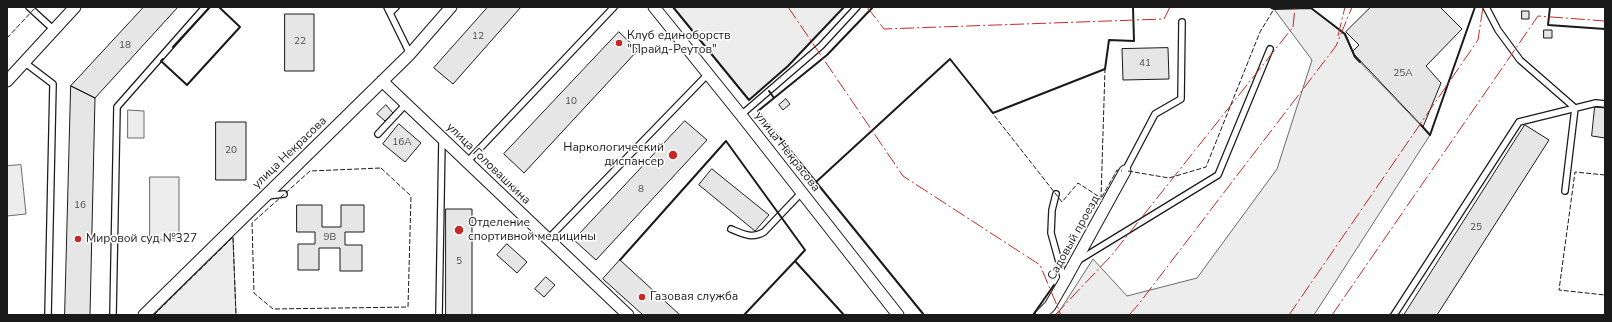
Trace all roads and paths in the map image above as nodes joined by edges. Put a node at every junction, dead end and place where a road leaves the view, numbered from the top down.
1 (29, 7) edge
2 (75, 7) edge
3 (205, 7) edge
4 (387, 7) edge
5 (396, 7) edge
6 (451, 7) edge
7 (614, 7) edge
8 (654, 7) edge
9 (857, 7) edge
10 (1486, 7) edge
11 (390, 13) junction
12 (1182, 22) dead end
13 (54, 30) junction
14 (1270, 49) dead end
15 (410, 54) junction
16 (24, 62) junction
17 (708, 74) junction
18 (7, 81) edge
19 (382, 81) junction
20 (406, 104) junction
21 (1605, 104) edge
22 (1575, 108) junction
23 (741, 114) junction
24 (378, 134) dead end
25 (442, 138) junction
26 (467, 162) junction
27 (1125, 171) joint
28 (1565, 191) dead end
29 (802, 192) junction
30 (284, 194) dead end
31 (1056, 194) dead end
32 (266, 196) junction
33 (731, 230) dead end
34 (548, 239) junction
35 (1075, 262) junction
36 (1064, 282) junction
37 (48, 315) edge
38 (113, 315) edge
39 (144, 315) edge
40 (439, 315) edge
41 (628, 315) edge
42 (898, 315) edge
43 (1041, 315) edge
44 (1394, 315) edge

1 - 13 lane
2 - 13 street
3 - 38 lane
4 - 11 lane
5 - 11 lane
6 - 15 street, улица Некрасова
7 - 26 lane
8 - 17 street, улица Некрасова
9 - 23 lane
10 - 22 lane
11 - 15 lane
12 - 27 lane
13 - 16 street
14 - 35 lane
15 - 19 street, улица Некрасова
16 - 18 street
16 - 37 lane
17 - 23 street, улица Некрасова
17 - 34 lane
19 - 20 street, улица Головашкина
19 - 32 street, улица Некрасова
20 - 24 lane
20 - 25 street, улица Головашкина
21 - 22 lane
22 - 28 lane
22 - 44 lane
23 - 29 street, улица Некрасова
25 - 26 street, улица Головашкина
25 - 40 lane
26 - 34 street, улица Головашкина
27 - 35 street, Садовый проезд
29 - 33 lane
29 - 42 street, улица Некрасова
30 - 32 lane
31 - 36 lane
32 - 39 street, улица Некрасова
34 - 41 street, улица Головашкина
35 - 36 street, Садовый проезд
36 - 43 street, Садовый проезд

